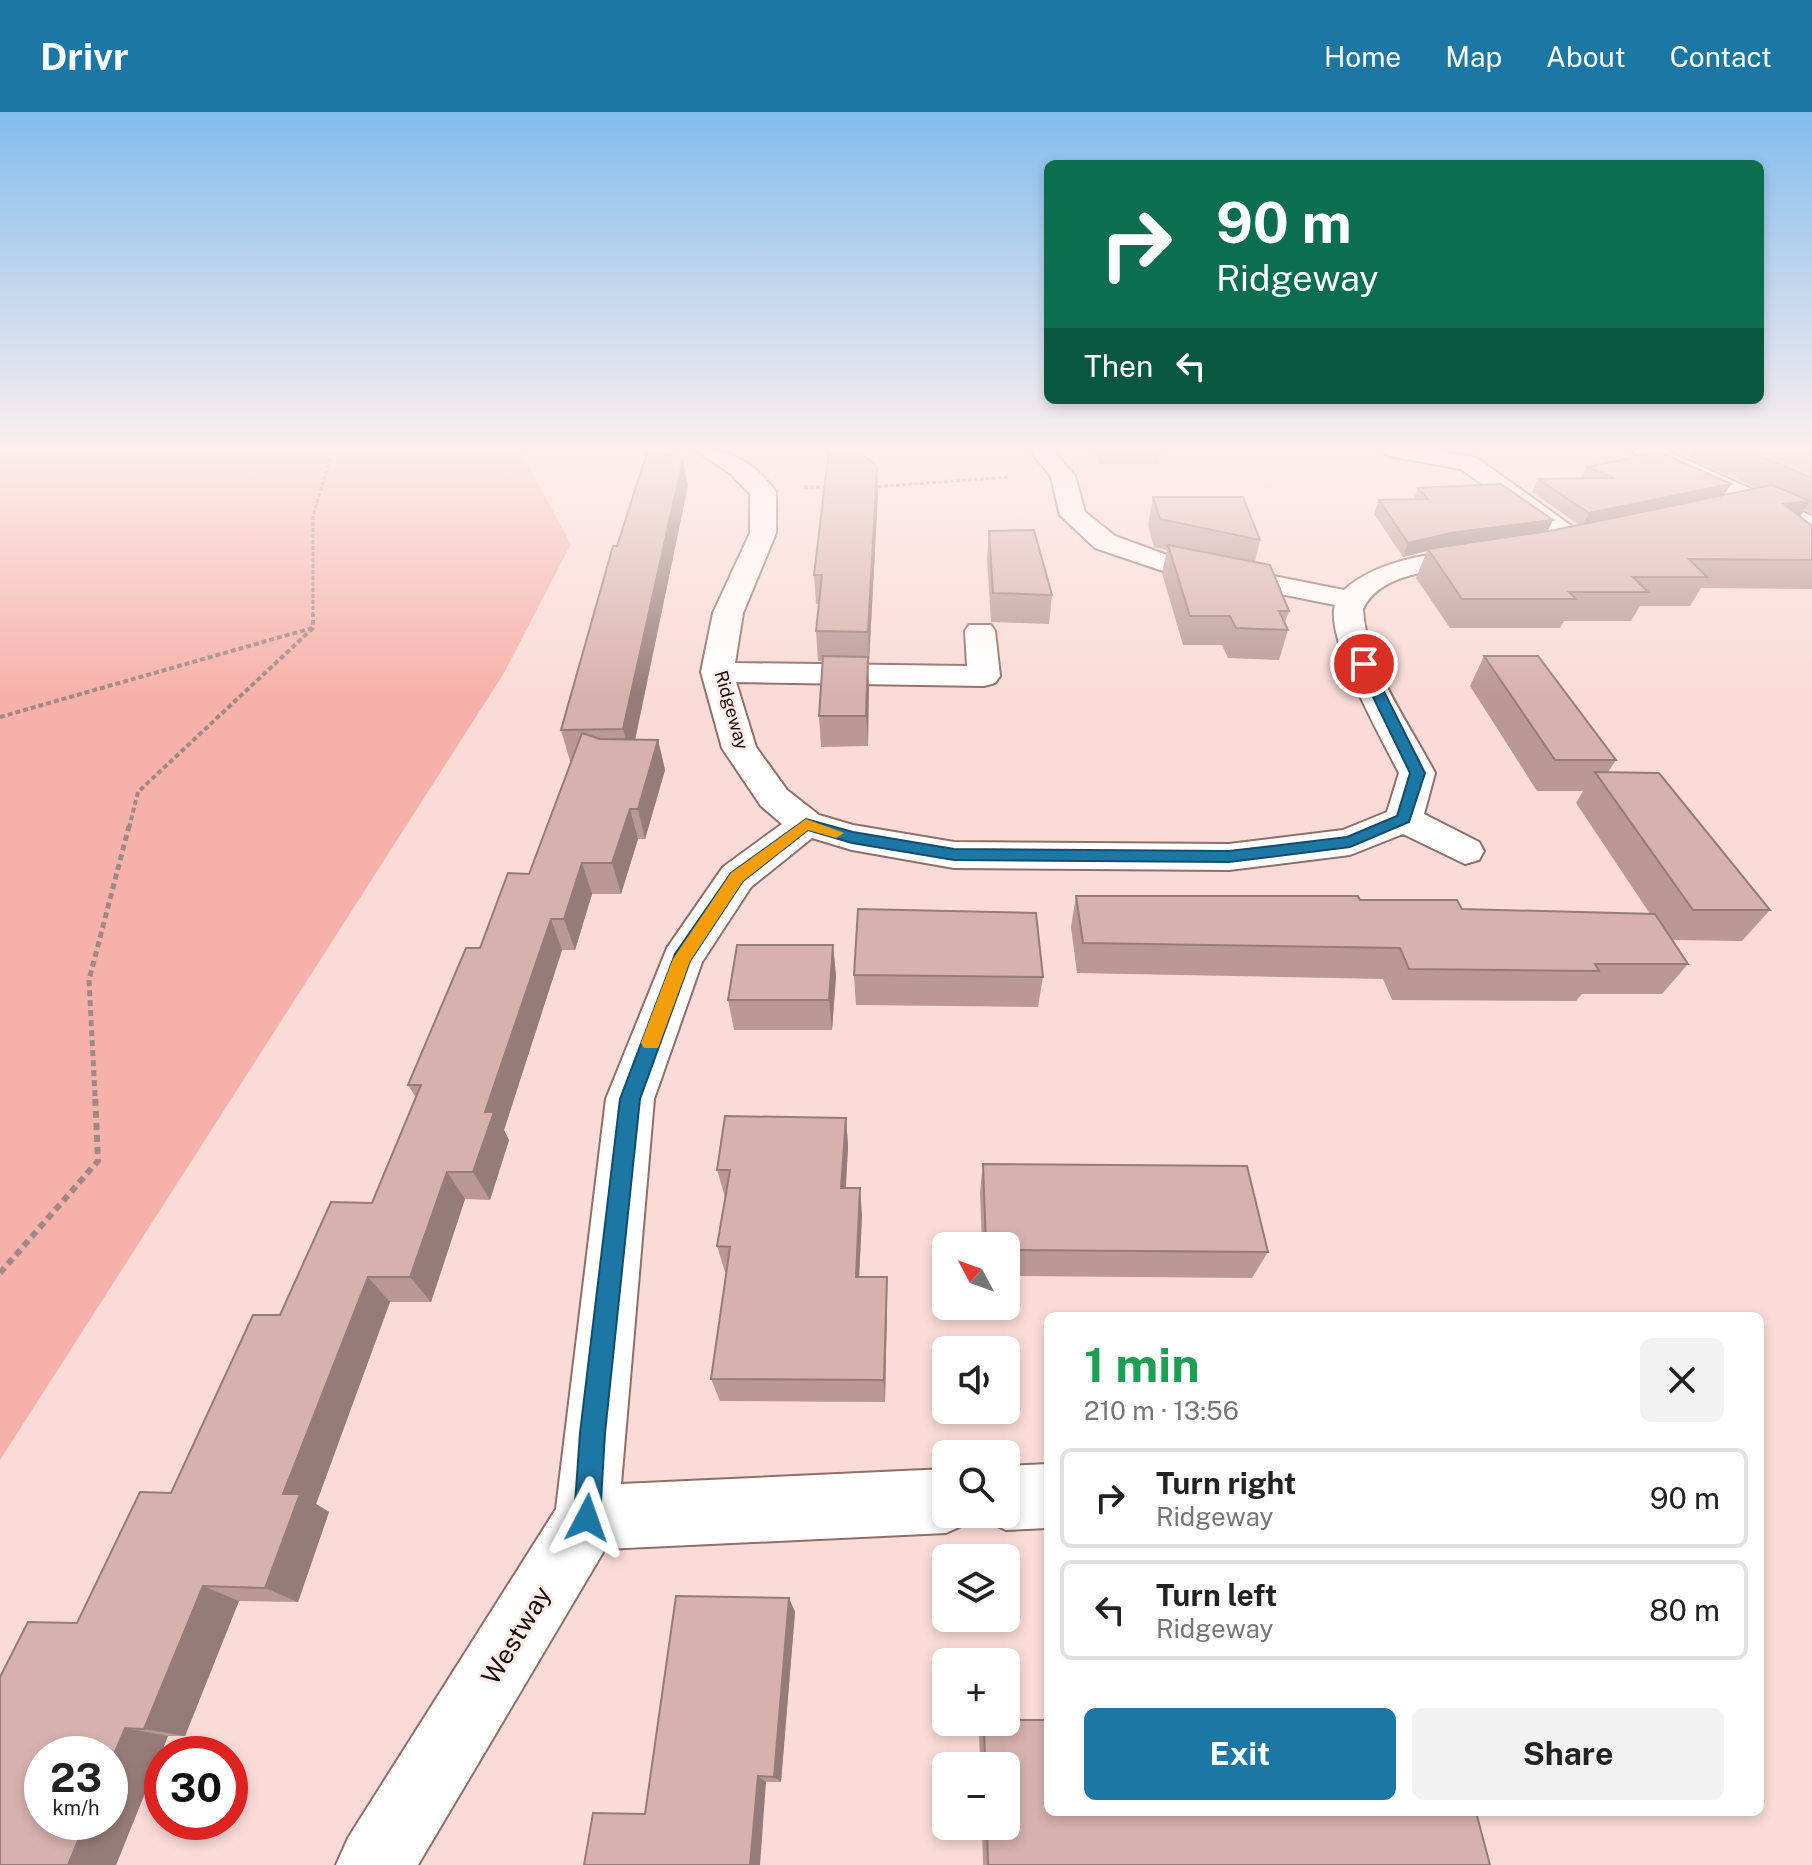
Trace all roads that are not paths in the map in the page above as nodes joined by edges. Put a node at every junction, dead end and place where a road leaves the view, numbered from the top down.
1 (763, 531) edge
2 (1092, 531) edge
3 (1583, 531) edge
4 (1352, 600) junction
5 (980, 631) dead end
6 (717, 672) junction
7 (1404, 819) junction
8 (806, 824) junction
9 (1465, 851) dead end
10 (1044, 1496) edge
11 (1020, 1497) edge
12 (932, 1502) edge
13 (587, 1518) junction
14 (375, 1865) edge

1 - 6 street, Ridgeway
2 - 4 street
3 - 4 street
4 - 7 street
5 - 6 street
6 - 8 street, Ridgeway
7 - 8 street, Ridgeway
7 - 9 street
8 - 13 street, Westway
10 - 11 street
12 - 13 street
13 - 14 street, Westway

